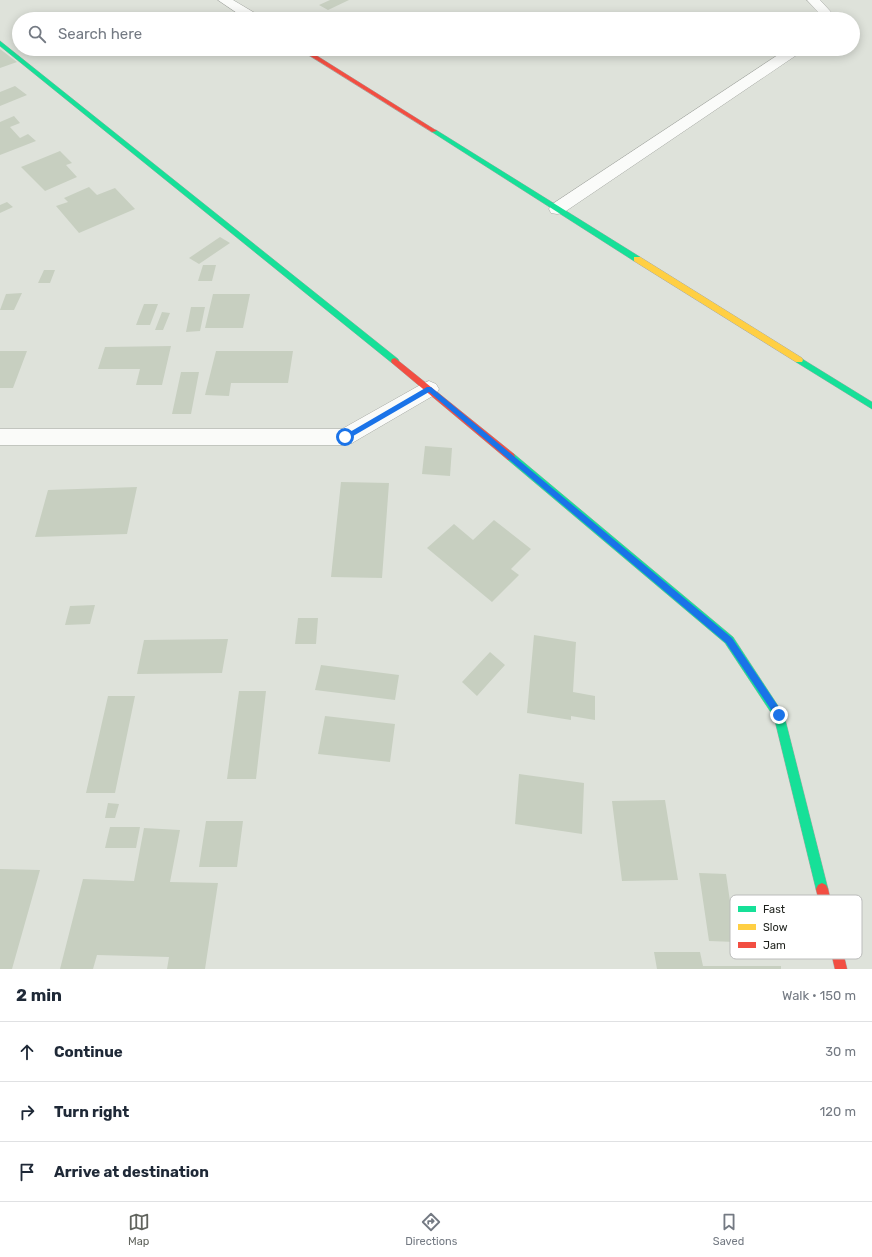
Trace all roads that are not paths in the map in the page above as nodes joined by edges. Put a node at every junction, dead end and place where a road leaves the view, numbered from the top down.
1 (224, 0) edge
2 (813, 0) edge
3 (243, 12) edge
4 (825, 12) edge
5 (0, 43) edge
6 (12, 53) edge
7 (16, 56) edge
8 (313, 56) edge
9 (786, 56) edge
10 (557, 210) junction
11 (429, 389) junction
12 (872, 406) edge
13 (0, 436) edge
14 (823, 895) edge
15 (839, 959) edge
16 (841, 969) edge

1 - 3 street
2 - 4 street
5 - 6 street
7 - 11 street
8 - 10 street
9 - 10 street
10 - 12 street
11 - 13 street
11 - 14 street
15 - 16 street

